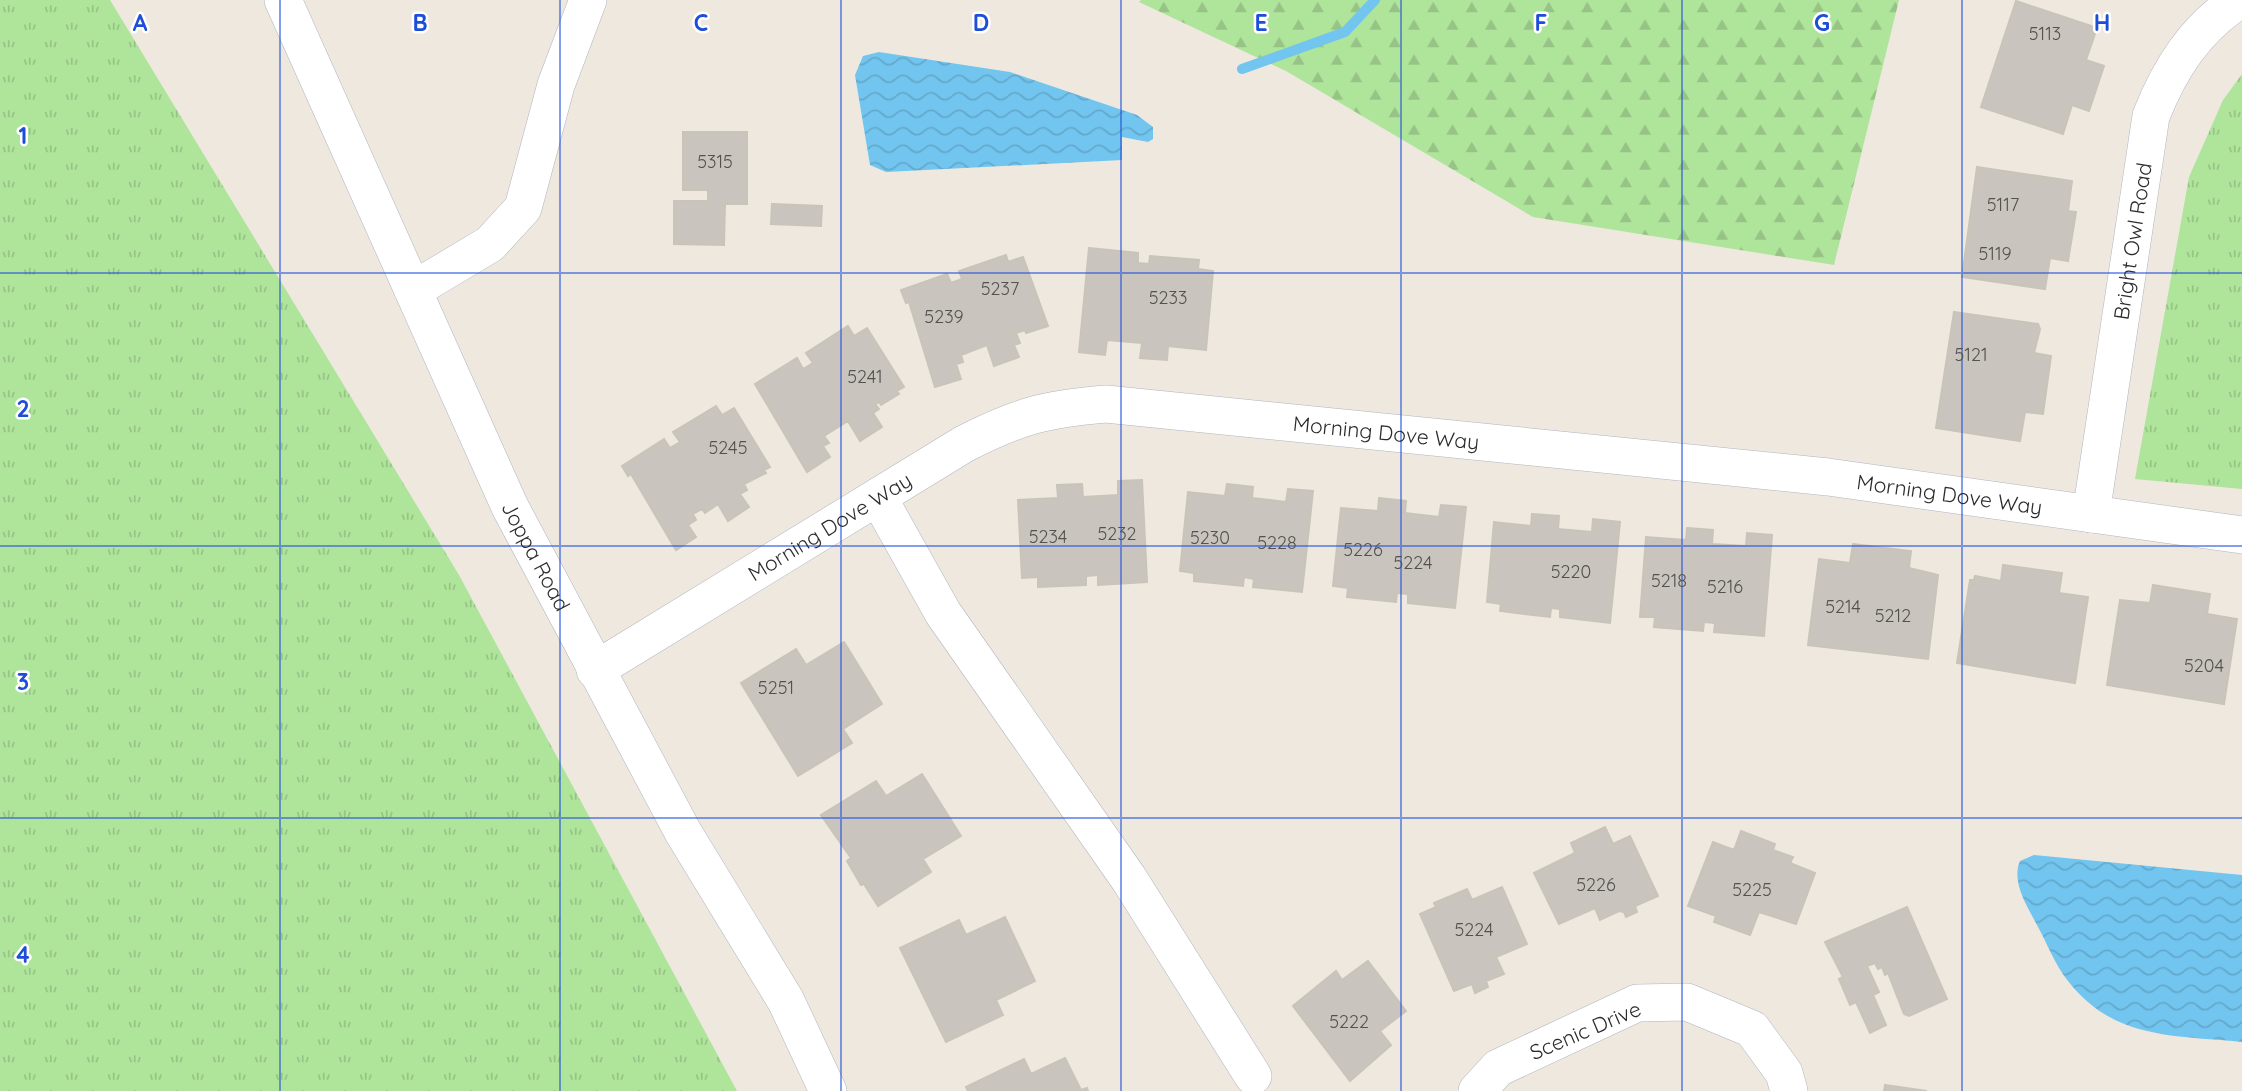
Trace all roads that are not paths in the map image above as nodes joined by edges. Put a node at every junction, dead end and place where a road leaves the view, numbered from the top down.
1 (283, 0) edge
2 (588, 0) edge
3 (2239, 0) edge
4 (413, 290) junction
5 (878, 497) junction
6 (2091, 514) junction
7 (2242, 535) edge
8 (595, 670) junction
9 (1253, 1076) dead end
10 (828, 1091) edge
11 (1477, 1091) edge
12 (1788, 1091) edge

1 - 4 street, Joppa Road
2 - 4 street
3 - 6 street, Bright Owl Road
4 - 8 street, Joppa Road
5 - 6 street, Morning Dove Way
5 - 8 street, Morning Dove Way
5 - 9 street
6 - 7 street, Morning Dove Way
8 - 10 street, Joppa Road
11 - 12 street, Scenic Drive

